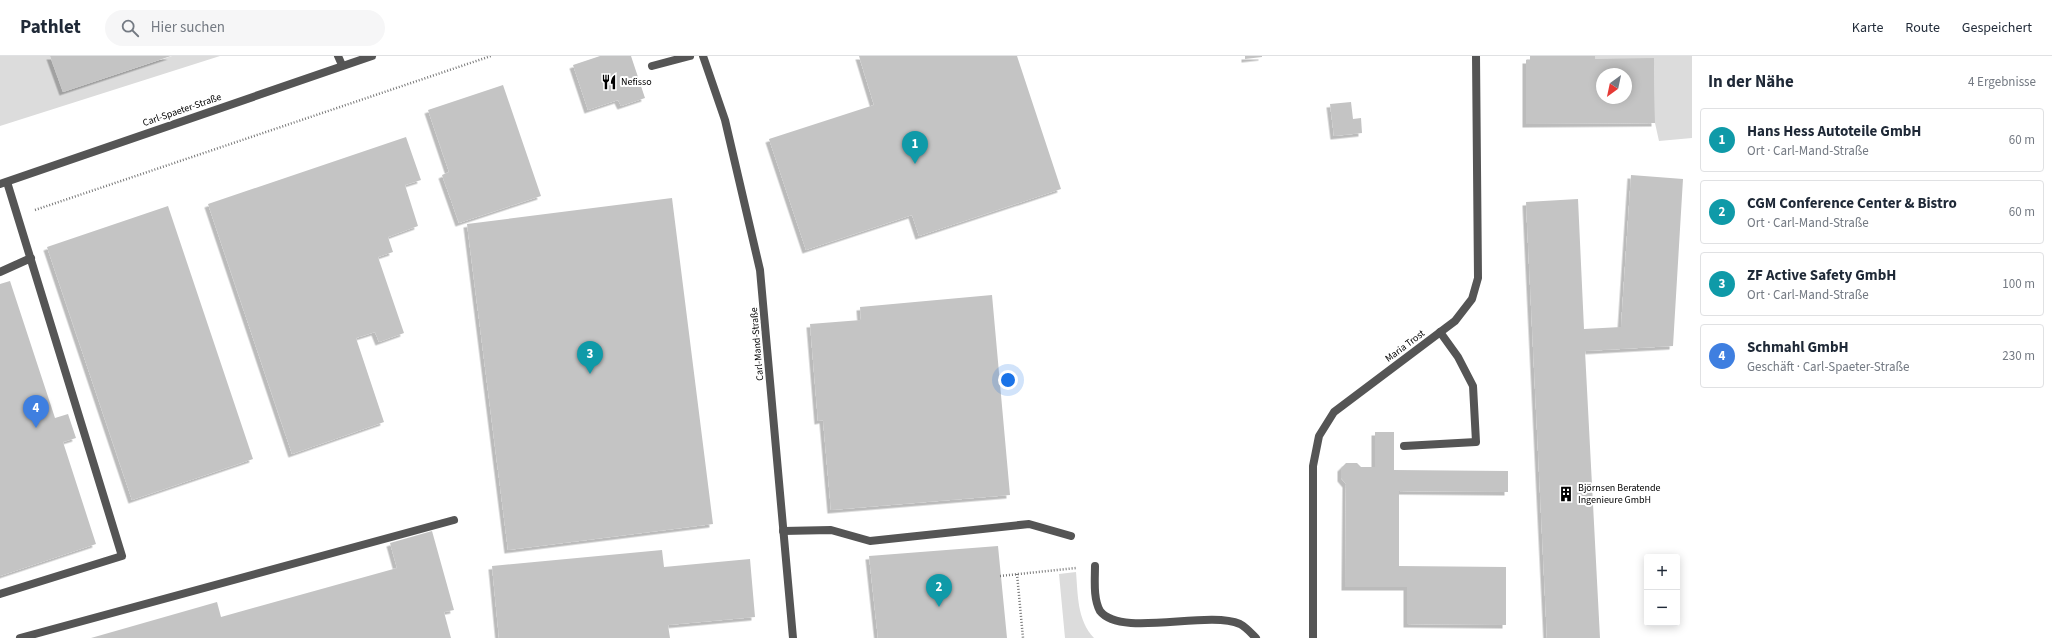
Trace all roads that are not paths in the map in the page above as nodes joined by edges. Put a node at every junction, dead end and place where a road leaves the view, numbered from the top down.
1 (338, 56) edge
2 (372, 56) edge
3 (690, 56) edge
4 (703, 56) edge
5 (1476, 56) edge
6 (342, 66) junction
7 (652, 66) dead end
8 (3, 183) edge
9 (30, 258) junction
10 (0, 272) edge
11 (1440, 332) junction
12 (1404, 446) dead end
13 (454, 520) dead end
14 (783, 531) junction
15 (1071, 536) dead end
16 (1095, 566) road end
17 (0, 594) edge
18 (20, 638) edge
19 (793, 638) edge
20 (1256, 638) edge
21 (1313, 638) edge

1 - 6 street
2 - 6 street, Carl-Spaeter-Straße
3 - 7 street
4 - 14 street, Carl-Mand-Straße
5 - 11 street, Maria Trost
6 - 8 street, Carl-Spaeter-Straße
8 - 9 street
9 - 10 street
9 - 17 street
11 - 12 street
11 - 21 street, Maria Trost
13 - 18 street
14 - 15 street
14 - 19 street, Carl-Mand-Straße
16 - 20 street

